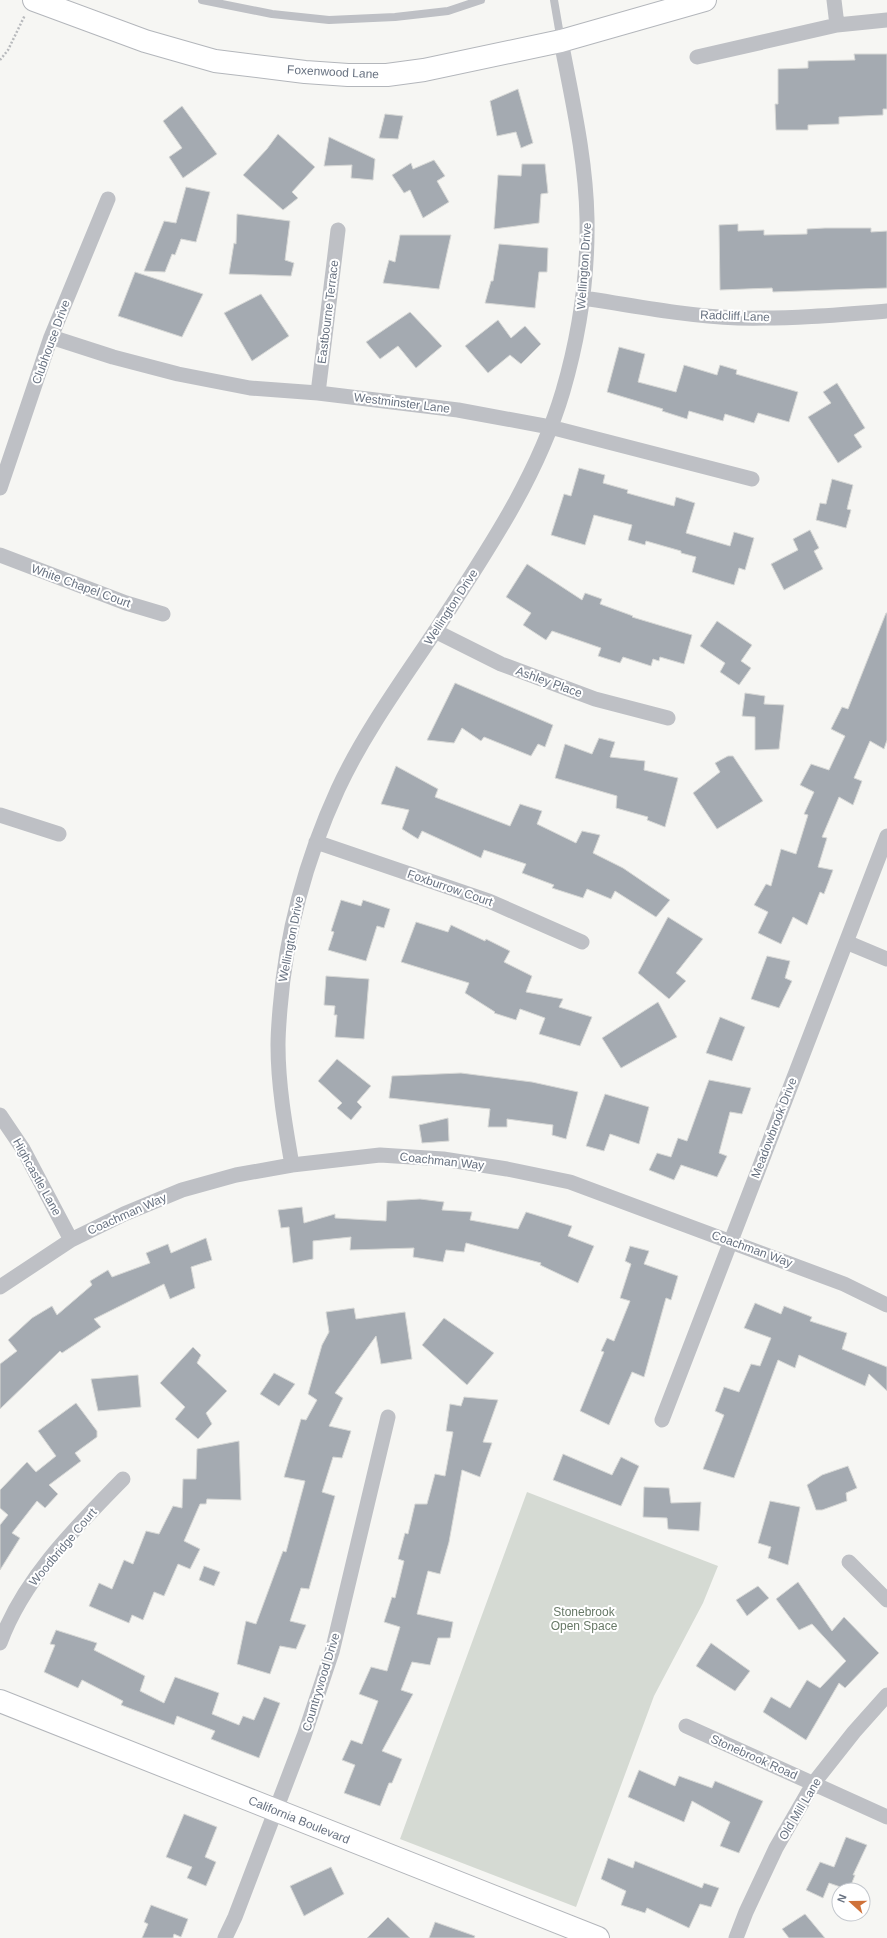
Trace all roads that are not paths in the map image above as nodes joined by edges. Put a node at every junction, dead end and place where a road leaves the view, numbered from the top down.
1 (202, 0) edge
2 (481, 0) edge
3 (554, 0) edge
4 (705, 0) edge
5 (834, 0) edge
6 (31, 4) edge
7 (887, 20) edge
8 (837, 25) junction
9 (561, 41) junction
10 (697, 57) dead end
11 (108, 199) dead end
12 (338, 230) dead end
13 (584, 298) junction
14 (887, 311) edge
15 (51, 336) junction
16 (318, 393) junction
17 (550, 427) junction
18 (752, 479) dead end
19 (0, 488) edge
20 (0, 555) edge
21 (163, 614) dead end
22 (435, 631) junction
23 (668, 718) dead end
24 (0, 815) edge
25 (59, 834) dead end
26 (887, 836) edge
27 (316, 842) junction
28 (582, 942) dead end
29 (846, 942) junction
30 (887, 959) edge
31 (0, 1115) edge
32 (292, 1164) junction
33 (71, 1240) junction
34 (731, 1241) junction
35 (0, 1287) edge
36 (887, 1305) edge
37 (388, 1417) dead end
38 (662, 1420) dead end
39 (124, 1479) dead end
40 (849, 1562) dead end
41 (887, 1600) edge
42 (0, 1643) edge
43 (887, 1695) edge
44 (0, 1701) edge
45 (686, 1726) dead end
46 (813, 1784) junction
47 (275, 1811) junction
48 (887, 1817) edge
49 (225, 1938) edge
50 (598, 1938) edge
51 (736, 1938) edge

1 - 2 lane
3 - 9 lane
4 - 9 street, Foxenwood Lane
5 - 8 street
6 - 9 street, Foxenwood Lane
7 - 8 street
8 - 10 street
9 - 13 street, Wellington Drive
11 - 15 street, Clubhouse Drive
12 - 16 street, Eastbourne Terrace
13 - 14 street, Radcliff Lane
13 - 17 street, Wellington Drive
15 - 16 street, Westminster Lane
15 - 19 street, Clubhouse Drive
16 - 17 street, Westminster Lane
17 - 18 street, Westminster Lane
17 - 22 street, Wellington Drive
20 - 21 street, White Chapel Court
22 - 23 street, Ashley Place
22 - 27 street, Wellington Drive
24 - 25 street
26 - 29 street, Meadowbrook Drive
27 - 28 street, Foxburrow Court
27 - 32 street, Wellington Drive
29 - 30 street
29 - 34 street, Meadowbrook Drive
31 - 33 street, Highcastle Lane
32 - 33 street, Coachman Way
32 - 34 street, Coachman Way
33 - 35 street, Coachman Way
34 - 36 street, Coachman Way
34 - 38 street, Meadowbrook Drive
37 - 47 street, Countrywood Drive
39 - 42 street, Woodbridge Court
40 - 41 street
43 - 46 street, Old Mill Lane
44 - 47 street, California Boulevard
45 - 46 street, Stonebrook Road
46 - 48 street, Stonebrook Road
46 - 51 street, Old Mill Lane
47 - 49 street, Countrywood Drive
47 - 50 street, California Boulevard

